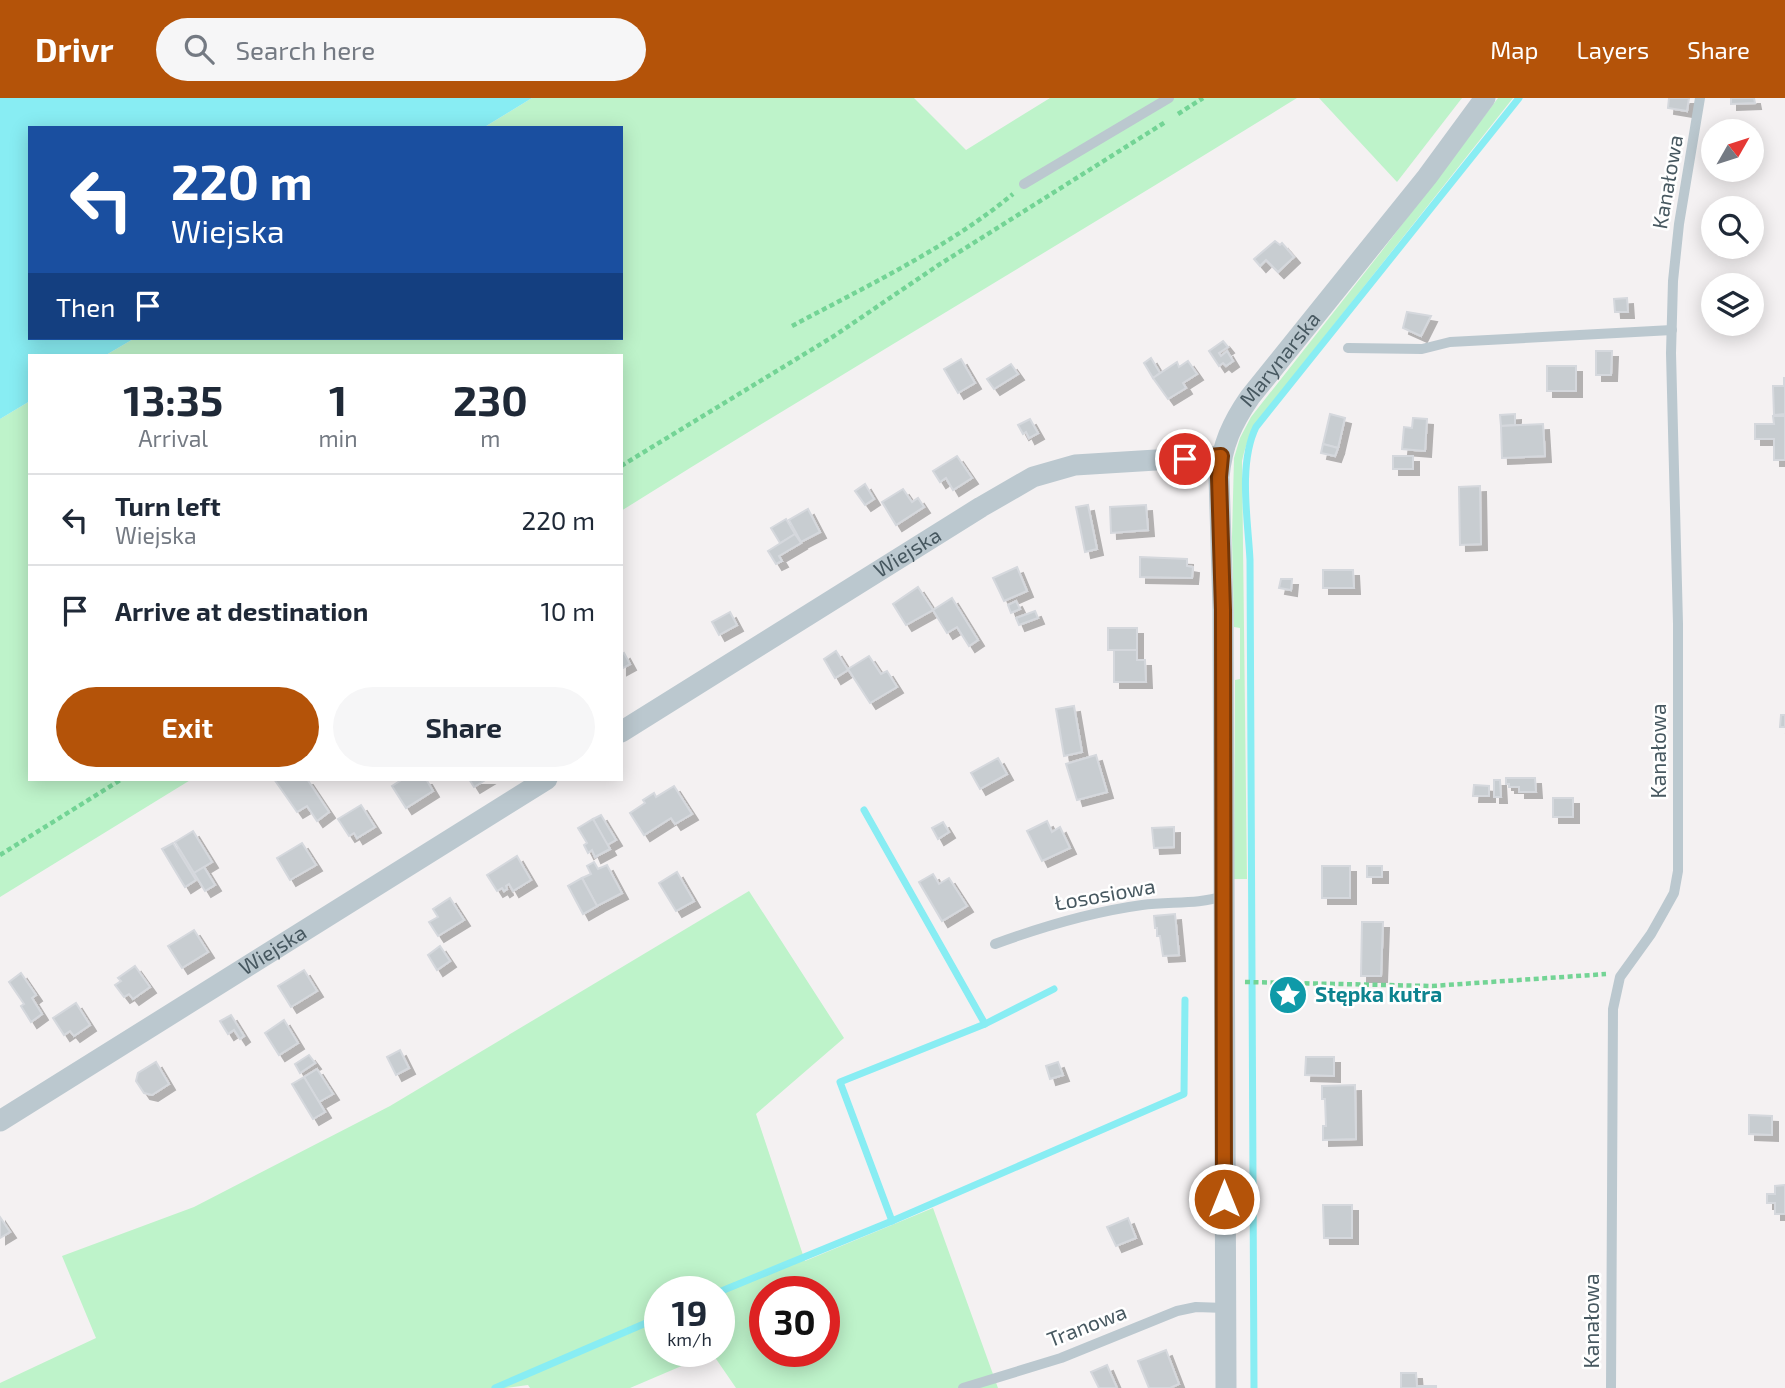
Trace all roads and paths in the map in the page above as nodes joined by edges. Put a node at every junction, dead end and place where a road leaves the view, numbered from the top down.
1 (1169, 98) edge
2 (1203, 98) edge
3 (1485, 98) edge
4 (1700, 98) edge
5 (1024, 184) joint
6 (792, 326) dead end
7 (1672, 330) junction
8 (1348, 348) dead end
9 (1221, 456) junction
10 (623, 465) edge
11 (623, 731) edge
12 (119, 781) edge
13 (544, 781) edge
14 (0, 855) edge
15 (1223, 896) junction
16 (995, 944) dead end
17 (1619, 977) junction
18 (1243, 982) dead end
19 (0, 1121) edge
20 (1225, 1308) junction
21 (963, 1388) edge
22 (1226, 1388) edge
23 (1611, 1388) edge

1 - 5 lane
2 - 10 path
3 - 9 street, Marynarska
4 - 7 lane, Kanałowa
5 - 6 path
7 - 8 lane
7 - 17 lane, Kanałowa
9 - 11 street, Wiejska
9 - 15 street, Marynarska
12 - 14 path
13 - 19 street, Wiejska
15 - 16 lane, Łososiowa
15 - 20 street, Marynarska
17 - 18 path
17 - 23 lane, Kanałowa
20 - 21 lane, Tranowa
20 - 22 street, Marynarska

